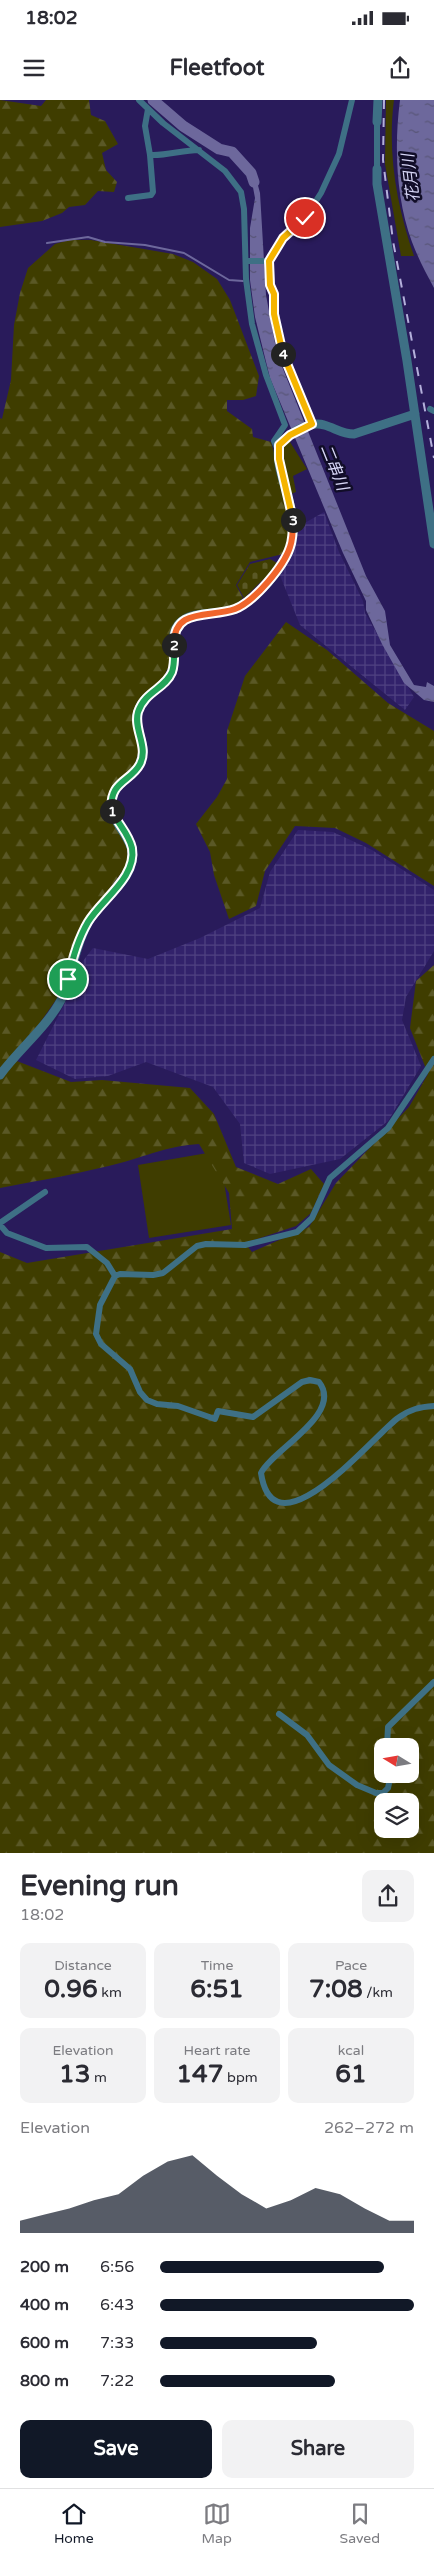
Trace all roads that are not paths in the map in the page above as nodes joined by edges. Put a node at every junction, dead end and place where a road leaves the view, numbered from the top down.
1 (139, 100) edge
2 (352, 100) edge
3 (378, 100) edge
4 (148, 108) junction
5 (377, 122) joint
6 (199, 150) junction
7 (150, 155) junction
8 (377, 169) joint
9 (128, 198) dead end
10 (246, 261) junction
11 (269, 261) junction
12 (415, 414) junction
13 (311, 425) junction
14 (278, 450) junction
15 (431, 510) edge
16 (434, 544) edge
17 (434, 1059) edge
18 (0, 1075) edge
19 (45, 1192) dead end
20 (0, 1224) edge
21 (114, 1276) junction
22 (434, 1406) edge
23 (434, 1682) edge
24 (279, 1714) dead end
25 (387, 1738) edge
26 (389, 1783) edge

1 - 4 street
2 - 11 street
3 - 5 street
4 - 6 street
4 - 7 street
5 - 8 street
6 - 7 street
6 - 10 street
7 - 9 street
8 - 12 street
10 - 11 street
10 - 14 street
11 - 13 street
12 - 13 street
12 - 15 street
13 - 14 street
14 - 18 street
15 - 16 street
17 - 21 street
19 - 20 street
20 - 21 street
21 - 22 street
23 - 25 street
24 - 26 street

